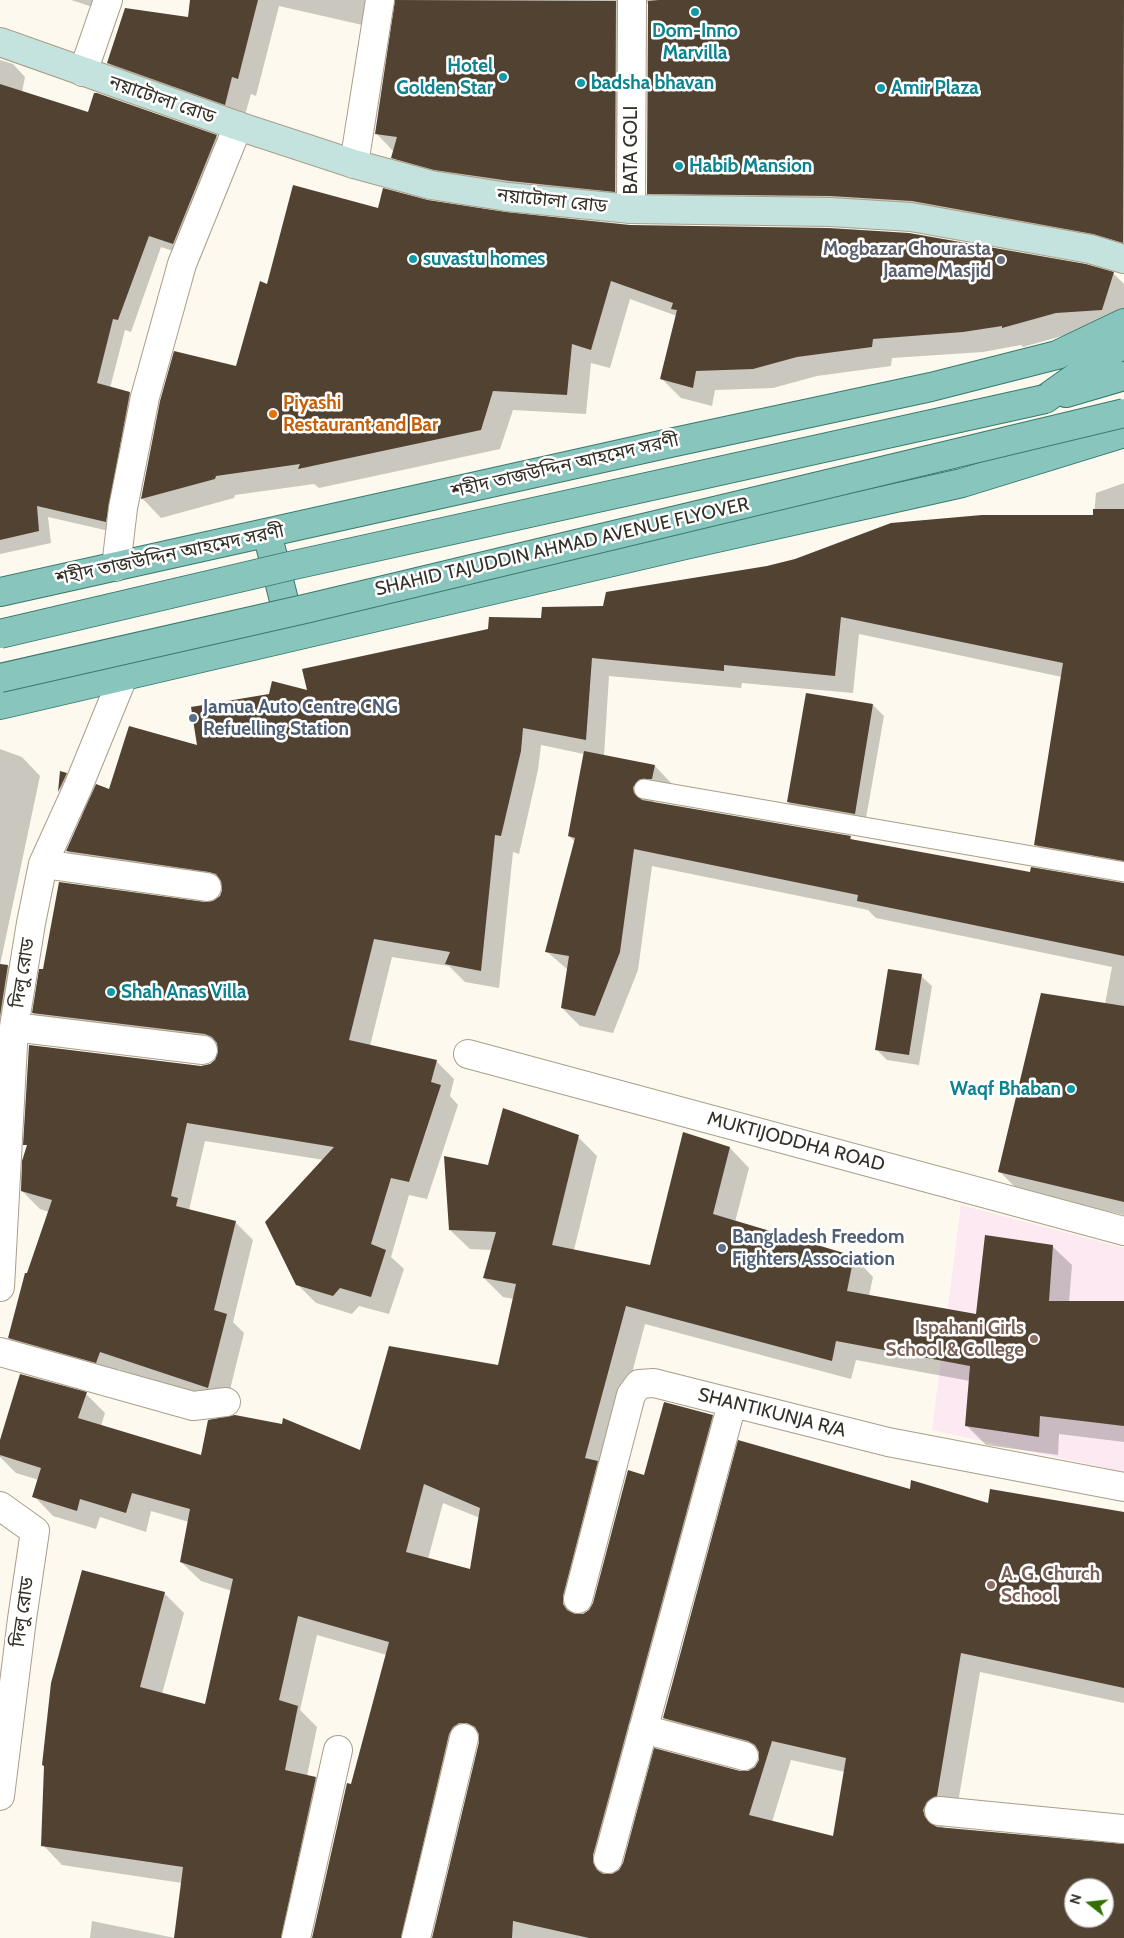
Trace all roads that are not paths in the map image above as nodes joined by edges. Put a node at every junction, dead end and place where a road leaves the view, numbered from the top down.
1 (108, 0) edge
2 (380, 0) edge
3 (632, 0) edge
4 (0, 42) edge
5 (83, 72) junction
6 (238, 126) junction
7 (354, 164) junction
8 (631, 209) junction
9 (1124, 259) edge
10 (1124, 322) edge
11 (1124, 343) edge
12 (1124, 376) edge
13 (1045, 399) junction
14 (1124, 413) edge
15 (1124, 433) edge
16 (267, 533) junction
17 (116, 567) junction
18 (0, 592) edge
19 (0, 634) edge
20 (293, 636) junction
21 (122, 677) junction
22 (0, 678) edge
23 (0, 705) edge
24 (644, 789) dead end
25 (43, 864) junction
26 (1124, 872) edge
27 (207, 887) dead end
28 (14, 1028) junction
29 (204, 1050) dead end
30 (468, 1054) dead end
31 (1124, 1231) edge
32 (0, 1287) edge
33 (0, 1352) edge
34 (226, 1402) dead end
35 (732, 1404) junction
36 (1124, 1487) edge
37 (0, 1506) edge
38 (578, 1599) dead end
39 (643, 1729) junction
40 (464, 1738) dead end
41 (338, 1750) dead end
42 (3, 1756) edge
43 (744, 1756) dead end
44 (0, 1796) edge
45 (939, 1811) dead end
46 (1124, 1829) edge
47 (608, 1859) dead end
48 (296, 1938) edge
49 (416, 1938) edge

1 - 5 street
2 - 7 street
3 - 8 street, BATA GOLI
4 - 5 street, নয়াটোলা রোড
5 - 6 street, নয়াটোলা রোড
6 - 7 street, নয়াটোলা রোড
6 - 17 street
7 - 8 street, নয়াটোলা রোড
8 - 9 street, নয়াটোলা রোড
10 - 16 main road, শহীদ তাজউদ্দিন আহমেদ সরণী
11 - 13 main road
12 - 13 main road, SHAHID TAJUDDIN AHMAD AVENUE FLYOVER
13 - 19 main road, SHAHID TAJUDDIN AHMAD AVENUE FLYOVER, bridge
14 - 22 main road, SHAHID TAJUDDIN AHMAD AVENUE FLYOVER, bridge
15 - 20 main road
16 - 17 main road, শহীদ তাজউদ্দিন আহমেদ সরণী
16 - 20 main road
17 - 18 main road, শহীদ তাজউদ্দিন আহমেদ সরণী
20 - 21 main road
21 - 23 main road
21 - 25 street, দিলু রোড
24 - 26 lane
25 - 27 street
25 - 28 street, দিলু রোড
28 - 29 street
28 - 32 street, দিলু রোড
30 - 31 street, MUKTIJODDHA ROAD
33 - 34 street
35 - 36 street, SHANTIKUNJA R/A
35 - 38 street, SHANTIKUNJA R/A
35 - 39 street
37 - 42 street, দিলু রোড
39 - 43 street
39 - 47 street
40 - 49 street
41 - 48 street
42 - 44 street, দিলু রোড
45 - 46 street

